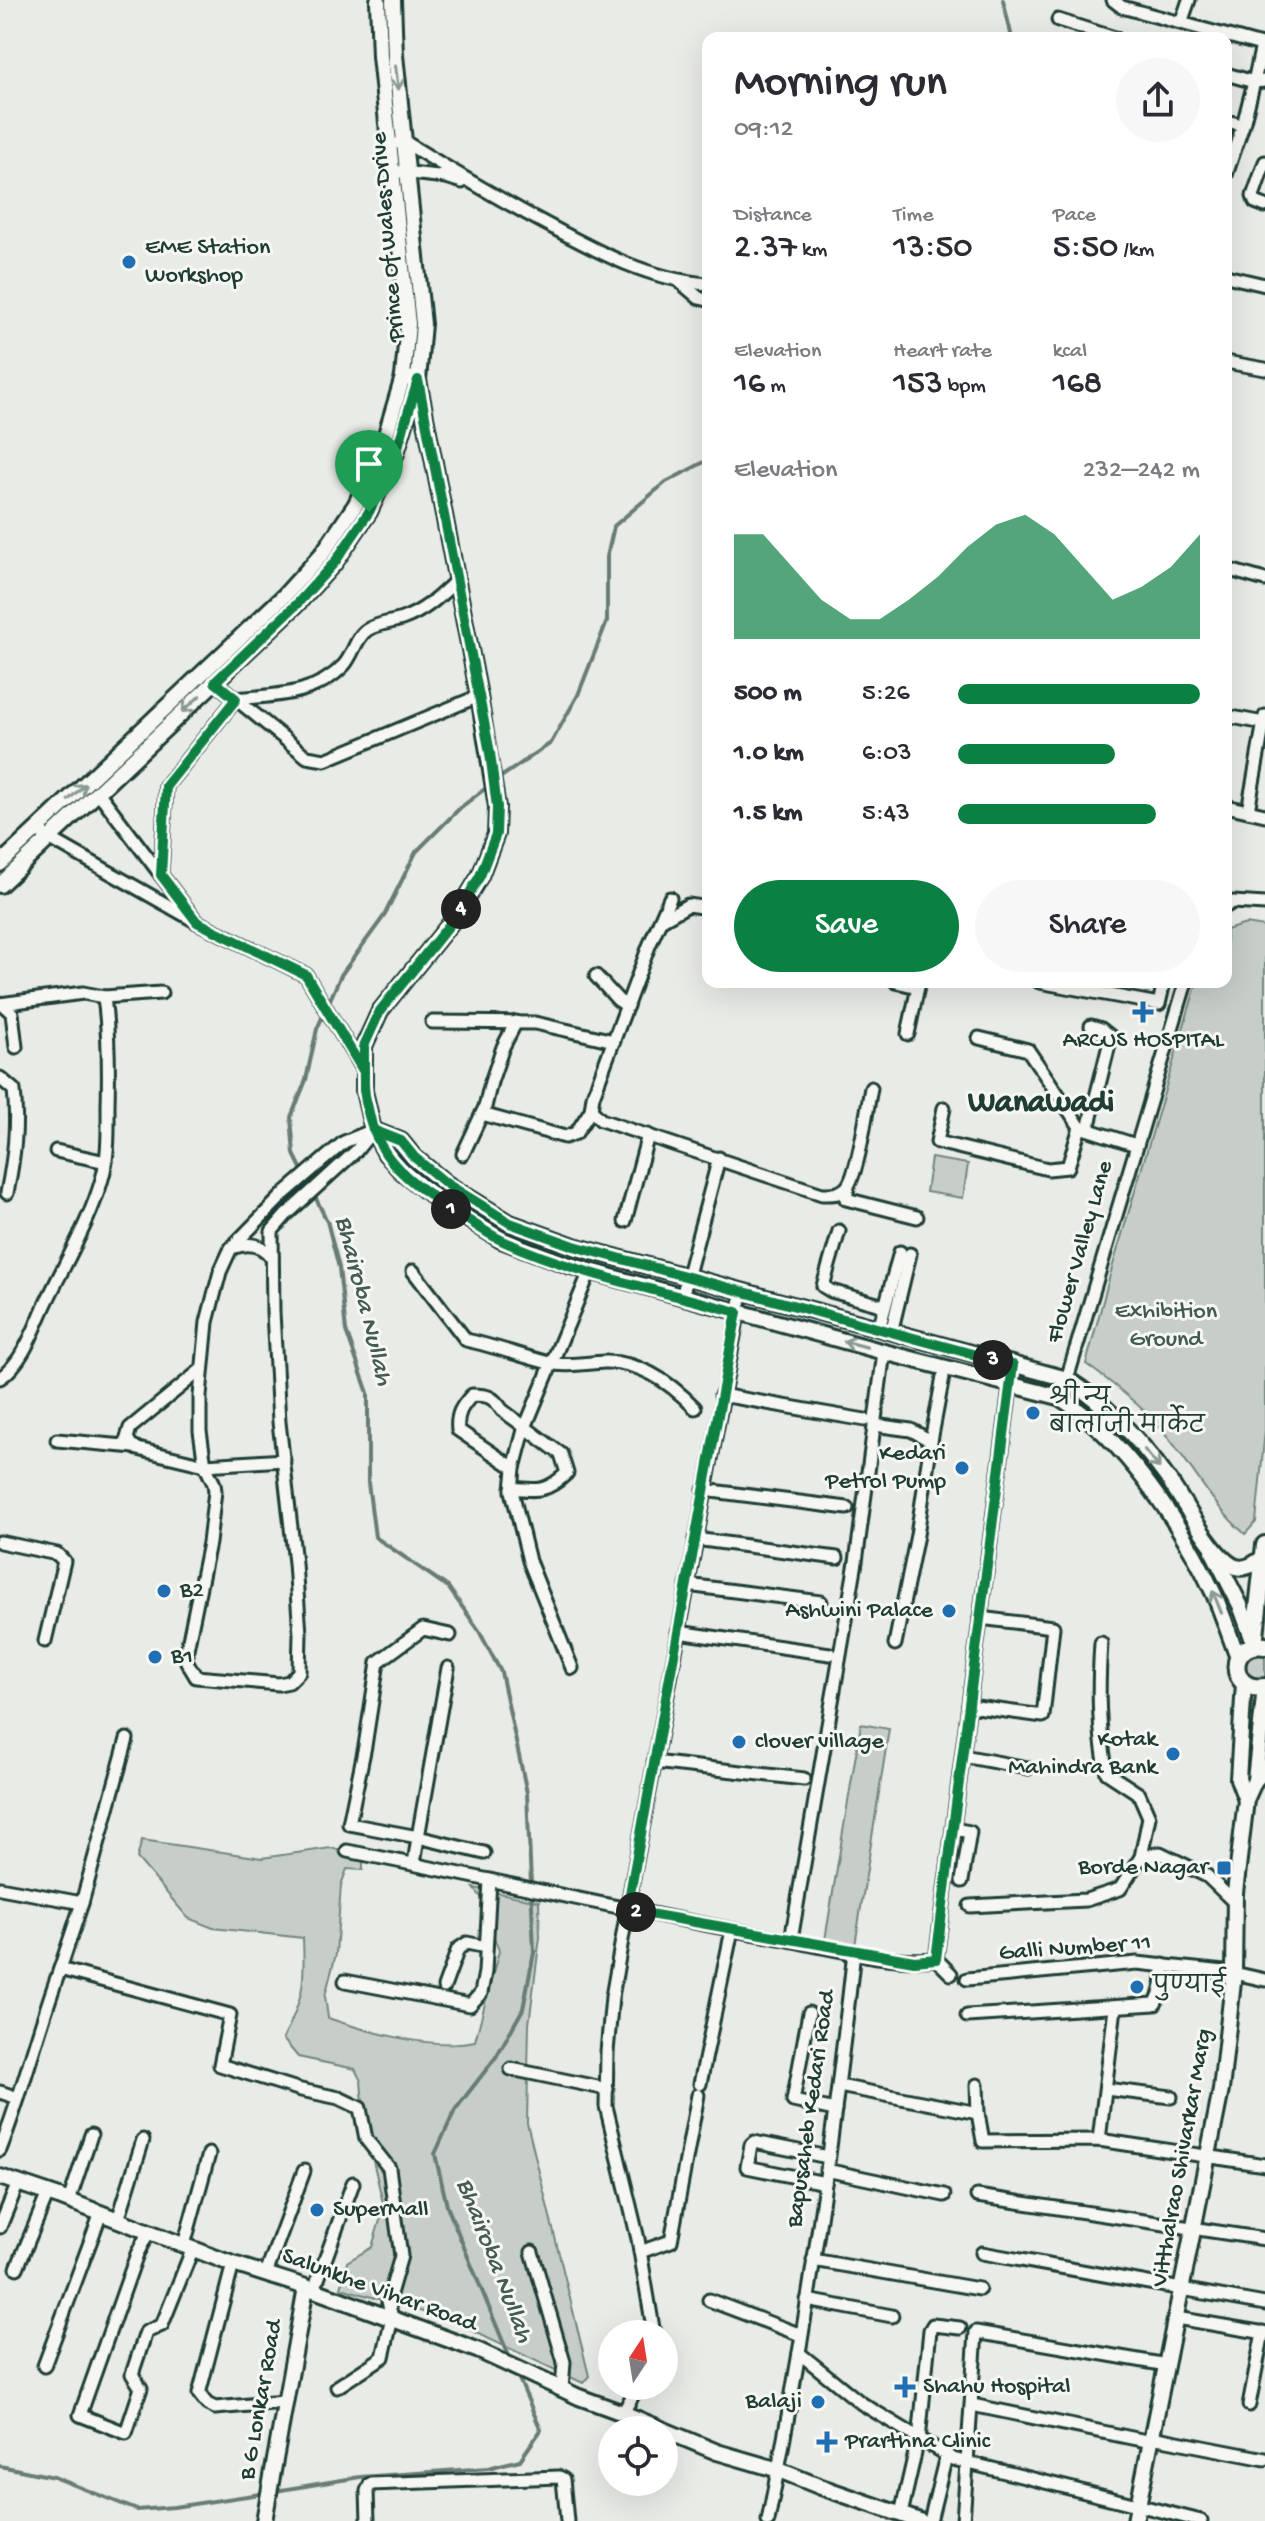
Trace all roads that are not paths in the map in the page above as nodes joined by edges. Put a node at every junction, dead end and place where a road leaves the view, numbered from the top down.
1 (378, 0) edge
2 (393, 0) edge
3 (1113, 0) edge
4 (1189, 0) edge
5 (1058, 20) dead end
6 (1181, 23) junction
7 (1096, 32) edge
8 (1213, 32) edge
9 (1232, 37) edge
10 (1264, 46) edge
11 (1232, 75) edge
12 (1260, 82) edge
13 (1232, 122) edge
14 (1243, 125) junction
15 (397, 143) junction
16 (1232, 157) edge
17 (1265, 162) edge
18 (400, 172) junction
19 (478, 187) junction
20 (1265, 206) edge
21 (1232, 277) edge
22 (679, 281) junction
23 (702, 283) edge
24 (1265, 285) edge
25 (702, 299) edge
26 (1232, 363) edge
27 (1265, 369) edge
28 (410, 379) junction
29 (1232, 571) edge
30 (457, 580) junction
31 (1265, 580) edge
32 (215, 682) junction
33 (479, 696) junction
34 (236, 699) junction
35 (1232, 717) edge
36 (1264, 720) edge
37 (98, 792) junction
38 (1232, 807) edge
39 (1248, 811) junction
40 (1265, 815) edge
41 (43, 834) junction
42 (0, 864) edge
43 (161, 875) junction
44 (0, 885) edge
45 (670, 898) dead end
46 (1232, 903) edge
47 (1265, 904) edge
48 (702, 907) edge
49 (660, 921) junction
50 (197, 922) junction
51 (596, 976) dead end
52 (917, 988) edge
53 (1106, 988) edge
54 (1163, 988) edge
55 (1184, 988) edge
56 (161, 993) dead end
57 (104, 997) junction
58 (1, 1004) edge
59 (627, 1006) junction
60 (432, 1022) dead end
61 (516, 1022) junction
62 (1091, 1026) dead end
63 (908, 1034) dead end
64 (979, 1038) dead end
65 (614, 1041) junction
66 (16, 1047) dead end
67 (364, 1072) junction
68 (0, 1078) edge
69 (871, 1088) dead end
70 (944, 1108) dead end
71 (591, 1110) junction
72 (482, 1114) junction
73 (1084, 1128) junction
74 (373, 1130) junction
75 (648, 1135) junction
76 (1136, 1145) junction
77 (56, 1151) dead end
78 (463, 1154) dead end
79 (719, 1158) junction
80 (106, 1162) junction
81 (848, 1187) junction
82 (7, 1193) dead end
83 (917, 1217) dead end
84 (625, 1221) dead end
85 (839, 1231) dead end
86 (231, 1248) junction
87 (273, 1259) junction
88 (413, 1271) dead end
89 (590, 1271) junction
90 (688, 1278) junction
91 (742, 1293) junction
92 (682, 1297) junction
93 (884, 1306) junction
94 (737, 1312) junction
95 (885, 1331) junction
96 (884, 1352) junction
97 (551, 1363) junction
98 (1013, 1365) junction
99 (202, 1369) junction
100 (943, 1377) dead end
101 (0, 1378) edge
102 (1067, 1379) junction
103 (1009, 1383) junction
104 (721, 1395) junction
105 (1059, 1397) junction
106 (695, 1408) dead end
107 (870, 1423) junction
108 (525, 1427) junction
109 (57, 1440) dead end
110 (931, 1441) junction
111 (135, 1447) junction
112 (284, 1460) junction
113 (205, 1465) junction
114 (514, 1468) junction
115 (512, 1488) junction
116 (704, 1490) junction
117 (847, 1508) dead end
118 (1206, 1538) junction
119 (695, 1539) junction
120 (0, 1542) edge
121 (1264, 1551) edge
122 (837, 1558) dead end
123 (687, 1585) junction
124 (821, 1602) dead end
125 (980, 1618) junction
126 (678, 1632) junction
127 (450, 1635) dead end
128 (45, 1641) dead end
129 (1101, 1643) dead end
130 (895, 1644) dead end
131 (1260, 1646) edge
132 (830, 1654) dead end
133 (1238, 1658) junction
134 (448, 1668) dead end
135 (572, 1668) dead end
136 (1244, 1683) junction
137 (1265, 1687) edge
138 (969, 1706) junction
139 (127, 1739) dead end
140 (963, 1756) junction
141 (654, 1762) junction
142 (1028, 1768) dead end
143 (1260, 1775) edge
144 (804, 1779) dead end
145 (1246, 1800) junction
146 (954, 1829) junction
147 (418, 1837) junction
148 (347, 1851) dead end
149 (484, 1853) dead end
150 (1141, 1857) junction
151 (414, 1864) junction
152 (490, 1880) junction
153 (962, 1881) dead end
154 (0, 1888) edge
155 (82, 1903) junction
156 (1235, 1903) junction
157 (970, 1906) dead end
158 (627, 1910) junction
159 (732, 1930) junction
160 (791, 1940) junction
161 (486, 1947) junction
162 (854, 1952) junction
163 (936, 1959) junction
164 (1163, 1965) junction
165 (60, 1969) junction
166 (1234, 1973) junction
167 (951, 1974) dead end
168 (967, 1979) dead end
169 (1265, 1980) edge
170 (345, 1981) dead end
171 (444, 1987) dead end
172 (1115, 2008) junction
173 (809, 2013) dead end
174 (967, 2016) dead end
175 (511, 2069) dead end
176 (977, 2085) dead end
177 (839, 2086) junction
178 (607, 2089) junction
179 (1106, 2089) junction
180 (0, 2092) edge
181 (1171, 2097) dead end
182 (18, 2098) junction
183 (835, 2110) junction
184 (978, 2113) junction
185 (91, 2135) dead end
186 (143, 2140) dead end
187 (1099, 2140) junction
188 (0, 2150) edge
189 (209, 2154) dead end
190 (828, 2157) junction
191 (1206, 2157) junction
192 (1265, 2165) edge
193 (826, 2170) junction
194 (304, 2171) dead end
195 (0, 2177) edge
196 (18, 2183) junction
197 (353, 2183) dead end
198 (825, 2183) junction
199 (48, 2193) junction
200 (944, 2195) dead end
201 (977, 2196) dead end
202 (69, 2201) junction
203 (101, 2213) junction
204 (118, 2220) junction
205 (0, 2227) edge
206 (1193, 2230) junction
207 (149, 2231) junction
208 (1265, 2239) edge
209 (189, 2247) junction
210 (532, 2252) dead end
211 (640, 2252) junction
212 (982, 2253) dead end
213 (813, 2260) junction
214 (233, 2264) junction
215 (17, 2268) dead end
216 (266, 2274) junction
217 (310, 2288) junction
218 (979, 2289) dead end
219 (1182, 2290) junction
220 (709, 2300) dead end
221 (807, 2300) junction
222 (1265, 2304) edge
223 (892, 2316) dead end
224 (392, 2318) junction
225 (1176, 2318) junction
226 (652, 2320) edge
227 (960, 2328) dead end
228 (1264, 2333) edge
229 (801, 2335) junction
230 (799, 2353) junction
231 (1167, 2365) junction
232 (44, 2366) dead end
233 (337, 2387) dead end
234 (562, 2389) junction
235 (630, 2400) edge
236 (284, 2402) junction
237 (972, 2405) junction
238 (1249, 2405) dead end
239 (623, 2413) junction
240 (1152, 2439) junction
241 (919, 2440) junction
242 (915, 2453) dead end
243 (946, 2456) junction
244 (1265, 2459) edge
245 (968, 2465) junction
246 (779, 2470) junction
247 (1138, 2505) junction
248 (901, 2514) junction
249 (264, 2521) edge
250 (368, 2521) edge
251 (567, 2521) edge
252 (768, 2521) edge
253 (920, 2521) edge
254 (930, 2521) edge
255 (963, 2521) edge
256 (1135, 2521) edge
257 (1201, 2521) edge

1 - 15 street, Prince Of Wales Drive
2 -> 15 street, Prince Of Wales Drive
3 - 6 street
4 - 6 street
5 - 7 street
6 - 8 street
9 - 10 street
10 - 12 street
11 - 12 street
12 - 14 street
13 - 14 street
14 - 16 street
15 - 18 street, Prince Of Wales Drive
15 - 19 street
17 - 20 street
18 - 19 street
18 - 28 street, Prince Of Wales Drive
19 - 22 street
21 - 24 street
22 - 23 street
22 - 25 street
26 - 27 street
28 - 30 street
28 - 32 street, Prince Of Wales Drive
41 -> 28 street, Prince Of Wales Drive
29 - 31 street
30 - 33 street
30 - 34 street
32 - 34 street
32 -> 37 street, Prince Of Wales Drive
33 - 34 street
33 - 67 street
34 - 43 street
35 - 36 street
36 - 39 street
37 - 41 street, Prince Of Wales Drive
37 - 43 street
38 - 39 street
39 - 40 street
41 - 42 street, Prince Of Wales Drive
41 - 44 street, Prince Of Wales Drive
41 - 50 street
43 - 50 street
45 - 49 street
46 - 47 street
48 - 49 street
49 - 59 street
50 - 67 street
51 - 59 street
52 - 63 street
53 - 54 street
55 - 76 street, Flower Valley Lane
56 - 57 street
57 - 58 street
57 - 80 street
58 - 66 street
59 - 65 street
60 - 61 street
61 - 65 street
61 - 72 street
62 - 73 street
64 - 73 street
65 - 71 street
67 - 74 street
68 - 82 street
69 - 81 street
70 - 73 street
71 - 72 street
71 - 75 street
72 - 78 street
73 - 76 street
74 - 86 street
74 - 87 street
74 - 89 street
74 - 90 street
75 - 79 street
75 - 84 street
76 - 102 street, Flower Valley Lane
77 - 80 street
79 - 81 street
79 - 90 street
80 - 101 street
81 - 83 street
85 - 93 street
86 - 87 street
86 - 99 street
87 - 112 street
88 - 97 street
89 - 92 street
89 - 97 street
90 - 91 street
90 - 92 street
91 - 94 street
91 - 95 street
92 - 94 street
93 - 95 street
93 - 95 street
96 -> 94 street
94 - 104 street
95 - 98 street
96 - 103 street
96 - 107 street
97 - 106 street
97 - 108 street
98 - 102 street
98 - 103 street
99 - 111 street
99 - 113 street
100 - 110 street
102 - 105 street, Flower Valley Lane
102 -> 118 street
103 - 105 street
103 - 125 street
104 - 107 street
104 - 116 street
133 -> 105 street
107 - 110 street
107 - 160 street
108 - 114 street
108 - 114 street
108 - 115 street
109 - 111 street
110 - 130 street
111 - 113 street
112 - 113 street
112 - 113 street
114 - 115 street
115 - 135 street
116 - 117 street
116 - 119 street
118 - 121 street
118 - 131 street
119 - 122 street
119 - 123 street
120 - 128 street
121 - 131 main road
123 - 124 street
123 - 126 street
125 - 138 street
125 - 138 street
126 - 132 street
126 - 141 street
127 - 147 street
129 - 150 street
131 - 133 main road
133 - 136 main road
134 - 147 street
136 - 137 main road
136 - 145 street
137 - 143 street
138 - 140 street
139 - 155 street
140 - 142 street
140 - 146 street
141 - 144 street
141 - 158 street
143 - 145 street
145 - 156 street, Vitthalrao Shivarkar Marg
146 - 153 street
146 - 163 street
147 - 149 street
147 - 151 street
148 - 151 street
150 - 156 street
150 - 157 street
151 - 152 street
152 - 158 street
152 - 161 street
154 - 155 street
155 - 165 street
156 - 166 street, Vitthalrao Shivarkar Marg
158 - 159 street
158 - 178 street
159 - 160 street
159 - 211 street
160 - 162 street
161 - 170 street
161 - 171 street
162 - 163 street
162 - 177 street, Bapusaheb Kedari Road
163 - 167 street
164 - 166 street, Galli Number 11
164 - 168 street, Galli Number 11
164 - 172 street
165 - 182 street
165 - 224 street
166 - 169 street, Galli Number 11
166 - 191 street, Vitthalrao Shivarkar Marg
172 - 174 street
172 - 179 street
173 - 183 street
175 - 178 street
176 - 184 street
177 - 183 street, Bapusaheb Kedari Road
177 - 184 street
178 - 211 street
179 - 181 street
179 - 187 street
180 - 182 street
182 - 188 street
183 - 190 street, Bapusaheb Kedari Road
184 - 187 street
185 - 202 street
186 - 204 street
187 - 191 street
189 - 209 street
190 - 193 street, Bapusaheb Kedari Road
190 - 198 street
191 - 192 street
191 - 206 street, Vitthalrao Shivarkar Marg
193 - 198 street, Bapusaheb Kedari Road
193 - 200 street
194 - 216 street
195 - 196 street, Salunkhe Vihar Road
196 - 199 street, Salunkhe Vihar Road
196 - 205 street
197 - 217 street
198 - 213 street, Bapusaheb Kedari Road
199 - 202 street, Salunkhe Vihar Road
199 - 215 street
201 - 206 street
202 - 203 street, Salunkhe Vihar Road
203 - 204 street, Salunkhe Vihar Road
203 - 232 street
204 - 207 street, Salunkhe Vihar Road
206 - 208 street
206 - 219 street, Vitthalrao Shivarkar Marg
207 - 209 street, Salunkhe Vihar Road
207 - 209 street
209 - 214 street, Salunkhe Vihar Road
210 - 234 street
211 - 226 street
212 - 219 street
213 - 218 street
213 - 221 street, Bapusaheb Kedari Road
214 - 216 street, Salunkhe Vihar Road
214 - 236 street
216 - 217 street, Salunkhe Vihar Road
217 - 224 street, Salunkhe Vihar Road
217 - 236 street, B G Lonkar Road
219 - 222 street
219 - 225 street, Vitthalrao Shivarkar Marg
220 - 229 street
221 - 223 street
221 - 229 street, Bapusaheb Kedari Road
224 - 233 street
224 - 234 street, Salunkhe Vihar Road
225 - 228 street
225 - 231 street, Vitthalrao Shivarkar Marg
227 - 241 street
228 - 238 street
229 - 230 street, Bapusaheb Kedari Road
230 - 241 street
230 - 246 street, Bapusaheb Kedari Road
231 - 237 street
231 - 240 street, Vitthalrao Shivarkar Marg
234 - 239 street, Salunkhe Vihar Road
235 - 239 street
236 - 249 street, B G Lonkar Road
237 - 240 street
237 - 245 street
239 - 246 street, Salunkhe Vihar Road
240 - 244 street
240 - 247 street, Vitthalrao Shivarkar Marg
241 - 243 street
242 - 248 street
243 - 245 street
243 - 254 street
245 - 247 street
245 - 255 street
246 - 248 street, Salunkhe Vihar Road
246 - 252 street, Bapusaheb Kedari Road
247 - 256 street, Vitthalrao Shivarkar Marg
247 - 257 street
248 - 253 street, Salunkhe Vihar Road
250 - 251 street

